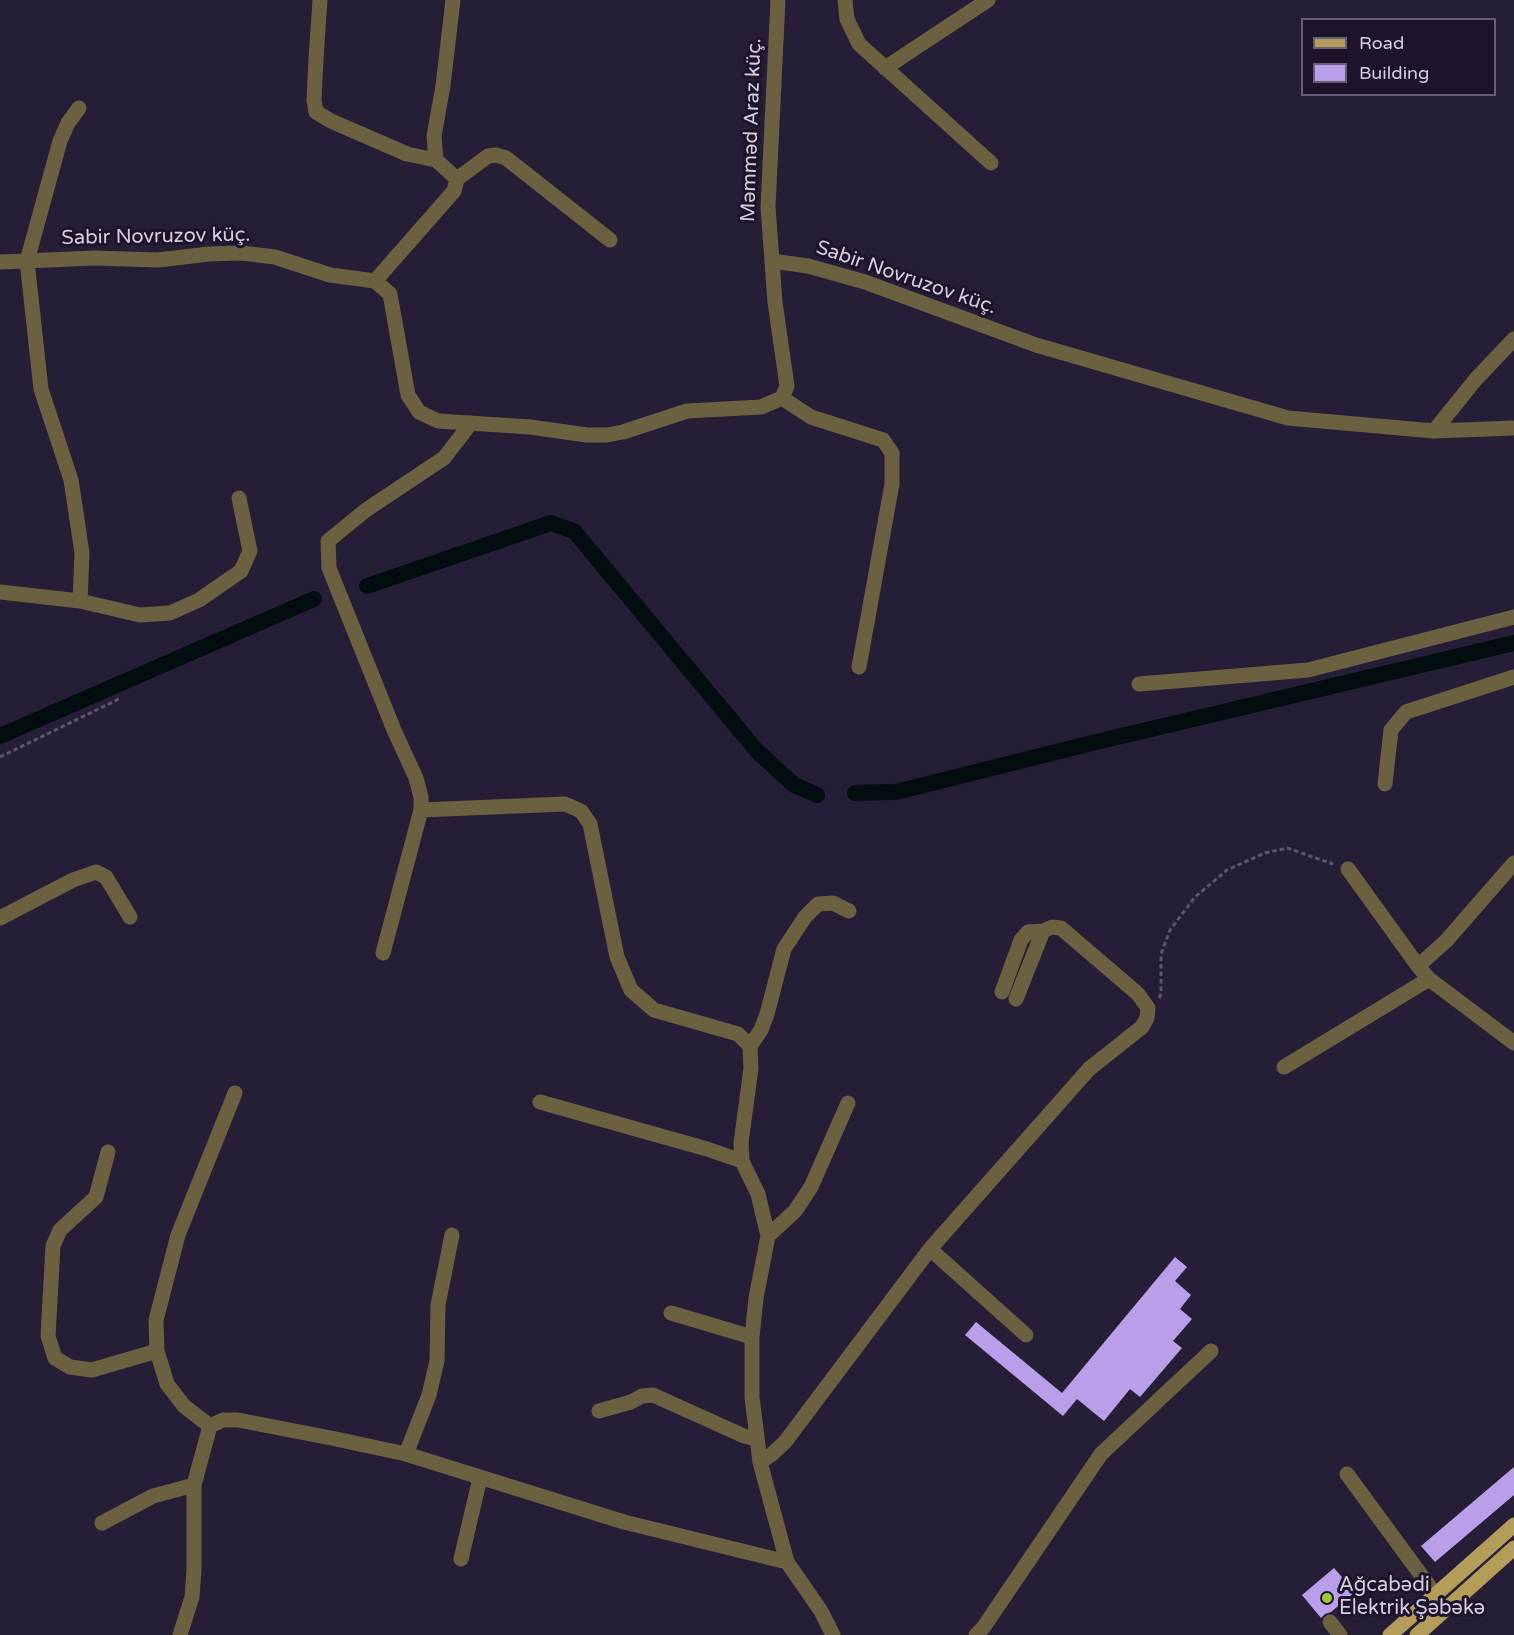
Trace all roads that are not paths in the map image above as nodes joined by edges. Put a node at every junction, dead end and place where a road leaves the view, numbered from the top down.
1 (320, 0) edge
2 (453, 0) edge
3 (778, 0) edge
4 (845, 0) edge
5 (988, 0) edge
6 (885, 68) junction
7 (79, 108) dead end
8 (436, 160) junction
9 (992, 163) dead end
10 (457, 179) junction
11 (610, 240) dead end
12 (27, 261) junction
13 (772, 261) junction
14 (0, 262) edge
15 (375, 281) junction
16 (1514, 339) edge
17 (782, 398) junction
18 (471, 423) junction
19 (1514, 428) edge
20 (1434, 431) junction
21 (238, 498) dead end
22 (0, 592) edge
23 (80, 601) junction
24 (1514, 617) edge
25 (859, 667) dead end
26 (1514, 677) edge
27 (1139, 684) dead end
28 (1385, 784) dead end
29 (421, 810) junction
30 (1514, 863) edge
31 (1348, 869) road end
32 (849, 911) dead end
33 (130, 917) dead end
34 (0, 918) edge
35 (383, 953) dead end
36 (1419, 966) junction
37 (1429, 979) junction
38 (1009, 995) dead end
39 (1514, 1043) edge
40 (750, 1046) junction
41 (1284, 1067) dead end
42 (235, 1093) dead end
43 (540, 1102) dead end
44 (848, 1103) dead end
45 (108, 1152) dead end
46 (742, 1161) junction
47 (452, 1235) dead end
48 (768, 1236) junction
49 (930, 1249) junction
50 (671, 1312) dead end
51 (1026, 1335) dead end
52 (752, 1337) junction
53 (157, 1351) junction
54 (1211, 1351) dead end
55 (599, 1411) dead end
56 (210, 1426) junction
57 (757, 1439) junction
58 (406, 1454) junction
59 (760, 1462) junction
60 (1347, 1474) dead end
61 (480, 1478) junction
62 (194, 1485) junction
63 (102, 1523) dead end
64 (1514, 1525) edge
65 (1514, 1548) edge
66 (461, 1559) dead end
67 (787, 1562) junction
68 (1435, 1594) junction
69 (1447, 1608) junction
70 (1330, 1623) dead end
71 (982, 1633) edge
72 (180, 1635) edge
73 (832, 1635) edge
74 (1340, 1635) edge
75 (1390, 1635) edge
76 (1417, 1635) edge

1 - 8 street
2 - 8 street
3 - 13 street, Məmməd Araz küç.
4 - 6 street
5 - 6 street
6 - 9 street
7 - 12 street
8 - 10 street
10 - 11 street
10 - 15 street
12 - 14 street, Sabir Novruzov küç.
12 - 15 street, Sabir Novruzov küç.
12 - 23 street
13 - 17 street
13 - 20 street, Sabir Novruzov küç.
15 - 18 street
16 - 20 street
17 - 18 street
17 - 25 street
18 - 29 street
19 - 20 street, Sabir Novruzov küç.
21 - 23 street
22 - 23 street
24 - 27 street
26 - 28 street
29 - 35 street
29 - 40 street
30 - 36 street
31 - 36 street
32 - 40 street
33 - 34 street
36 - 37 street
37 - 39 street
37 - 41 street
38 - 49 street
40 - 46 street
42 - 53 street
43 - 46 street
44 - 48 street
45 - 53 street
46 - 48 street
47 - 58 street
48 - 52 street
49 - 51 street
49 - 59 street
50 - 52 street
52 - 57 street
53 - 56 street
54 - 71 street
55 - 57 street
56 - 58 street
56 - 62 street
57 - 59 street
58 - 61 street
59 - 67 street
60 - 68 street
61 - 66 street
61 - 67 street
62 - 63 street
62 - 72 street
64 - 68 main road
65 - 69 main road
67 - 73 street
68 - 69 main road
68 - 75 main road
69 - 76 main road
70 - 74 street

